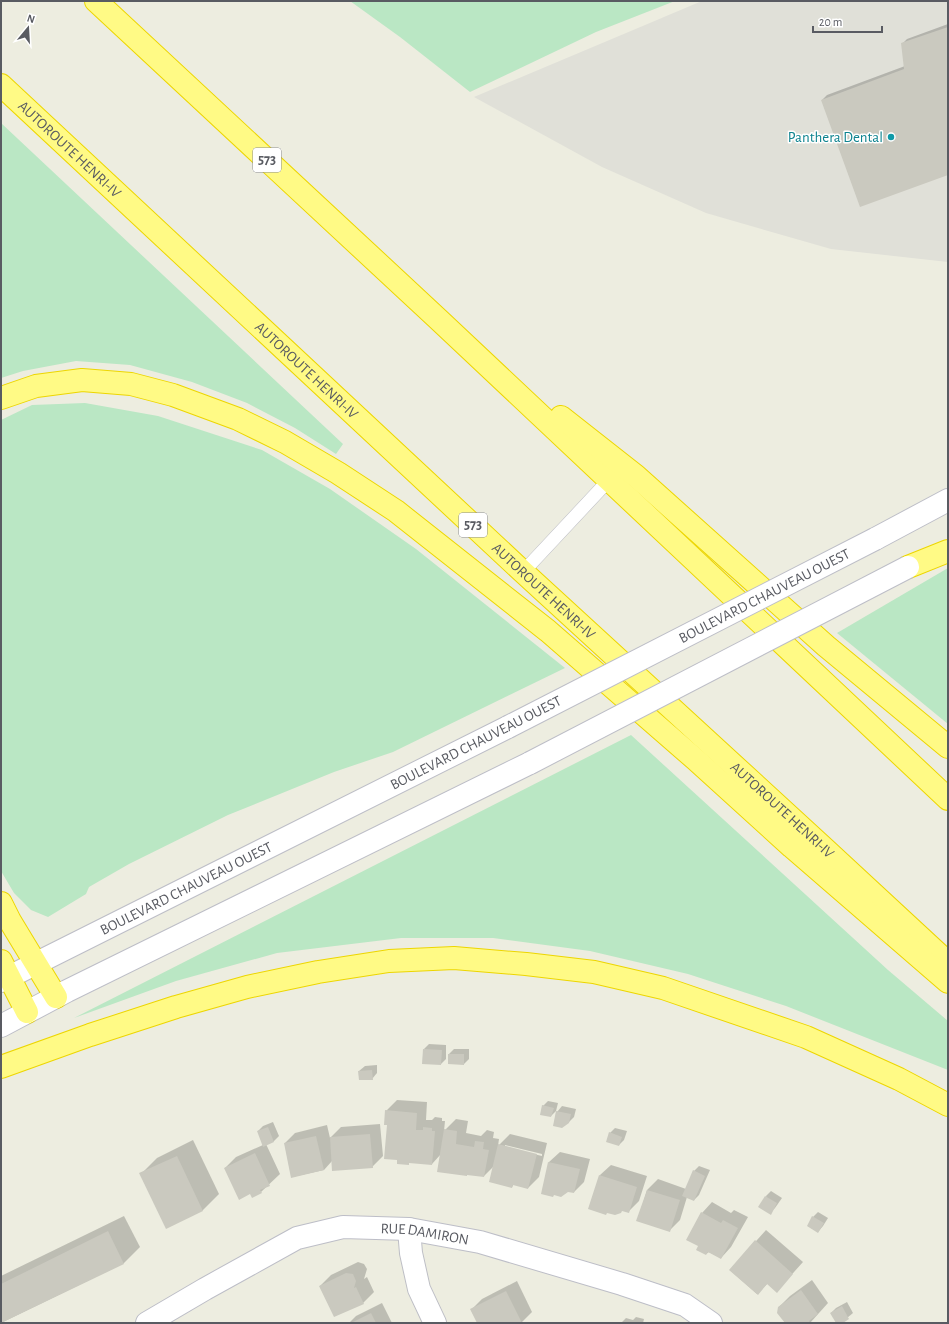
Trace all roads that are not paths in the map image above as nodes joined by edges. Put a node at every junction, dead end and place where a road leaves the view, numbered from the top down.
1 (96, 1) edge
2 (1, 85) edge
3 (438, 319) junction
4 (1, 398) edge
5 (609, 480) junction
6 (948, 500) edge
7 (948, 546) edge
8 (948, 551) edge
9 (908, 567) junction
10 (523, 572) junction
11 (948, 747) edge
12 (948, 799) edge
13 (1, 903) edge
14 (35, 963) junction
15 (948, 964) edge
16 (4, 973) edge
17 (948, 982) edge
18 (56, 997) junction
19 (27, 1012) junction
20 (1, 1026) edge
21 (1, 1067) edge
22 (948, 1105) edge
23 (409, 1229) junction
24 (148, 1323) edge
25 (435, 1323) edge
26 (711, 1323) edge

1 - 3 highway, 573
2 - 10 highway, AUTOROUTE HENRI-IV / 573
3 - 5 highway, 573
3 - 11 highway
4 - 17 highway
5 - 10 lane
5 - 12 highway, 573
6 - 14 main road, BOULEVARD CHAUVEAU OUEST, bridge
7 - 9 main road
8 - 9 highway
9 - 18 main road, bridge
10 - 15 highway, AUTOROUTE HENRI-IV / 573
13 - 14 highway
14 - 16 main road, BOULEVARD CHAUVEAU OUEST
14 - 18 highway
16 - 19 highway
18 - 19 main road
19 - 20 main road
21 - 22 highway
23 - 24 main road, RUE DAMIRON
23 - 25 main road
23 - 26 main road, RUE DAMIRON

